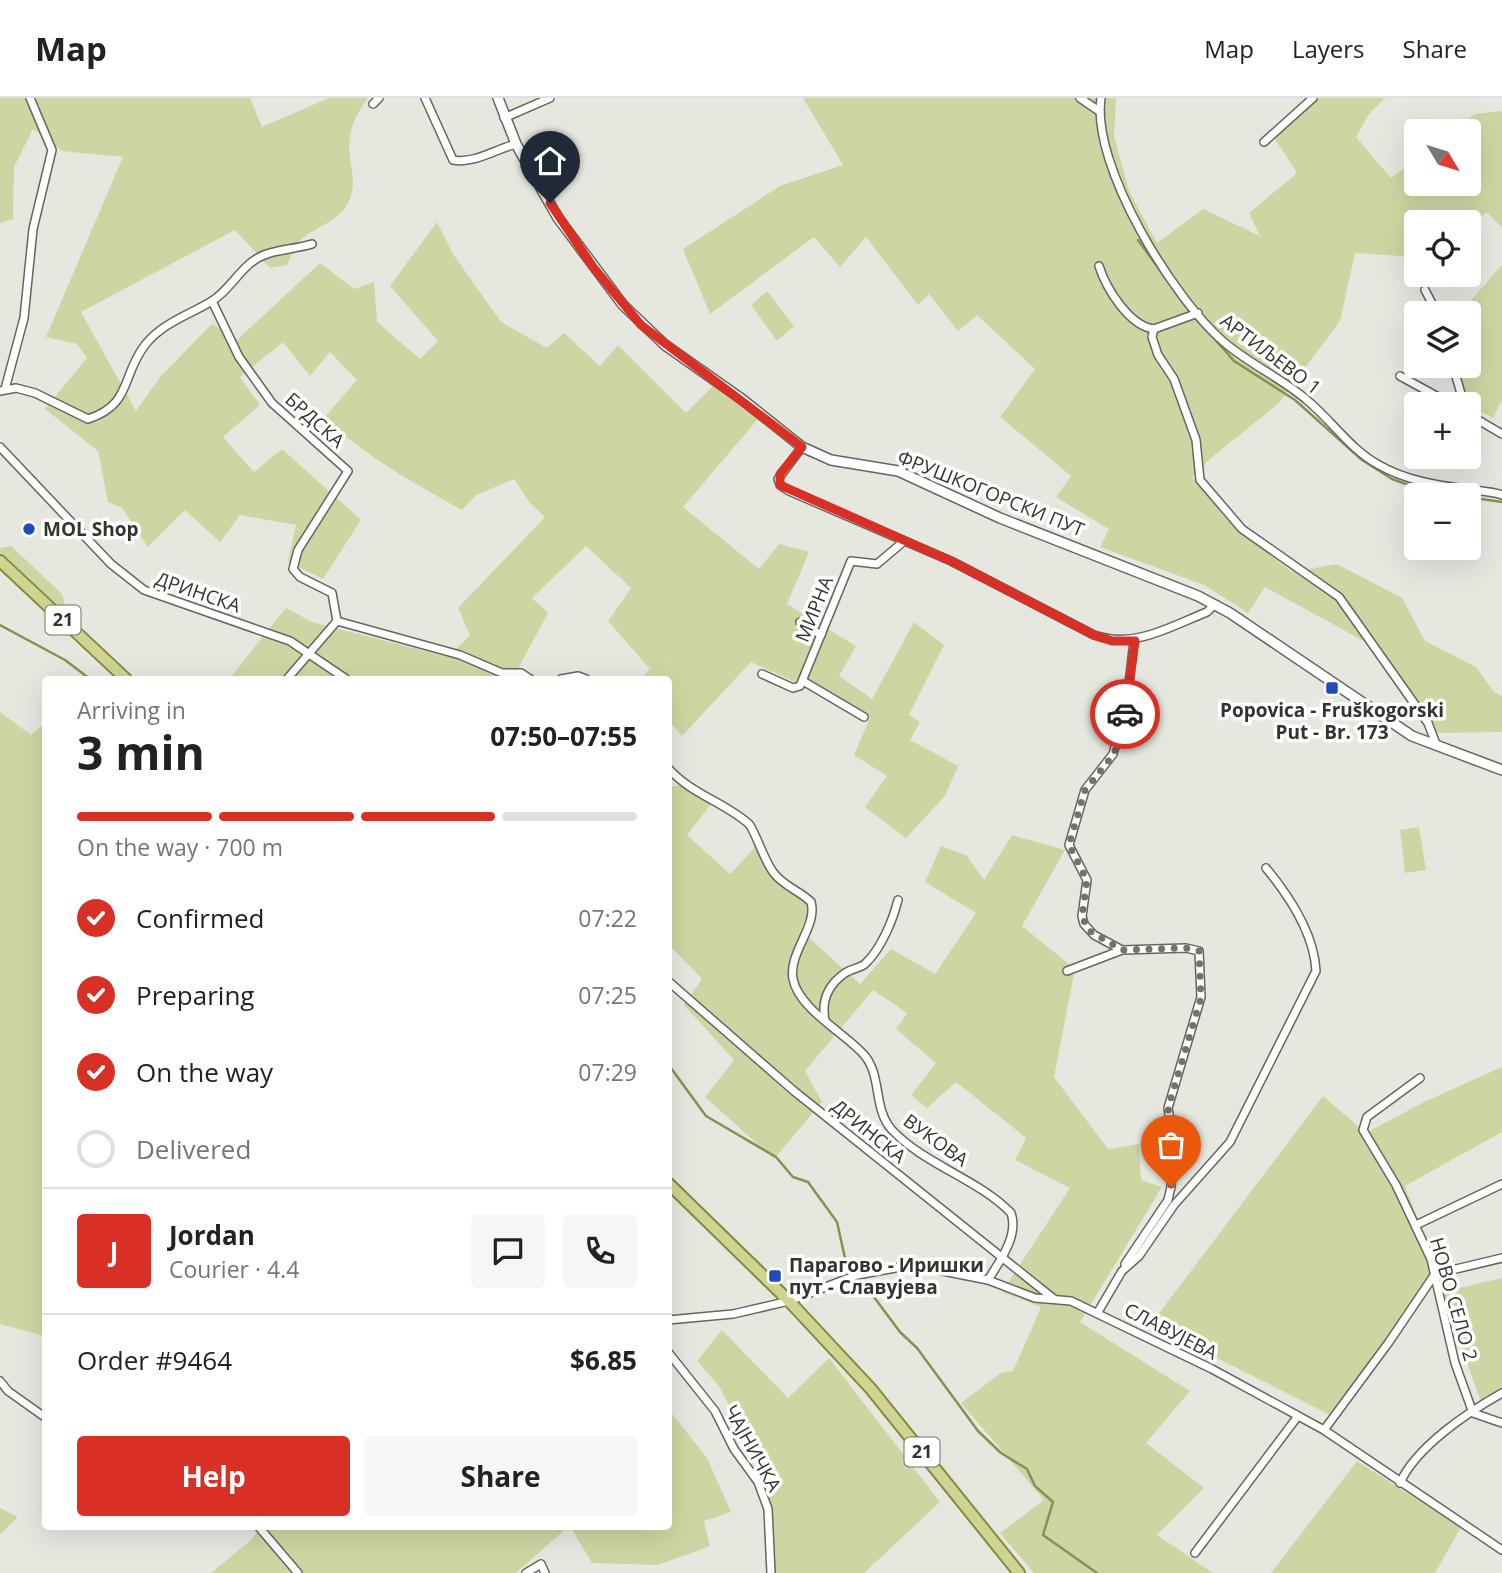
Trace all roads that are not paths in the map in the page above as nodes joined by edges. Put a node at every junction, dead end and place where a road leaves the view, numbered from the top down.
1 (30, 98) edge
2 (425, 98) edge
3 (498, 98) edge
4 (550, 98) edge
5 (1080, 98) edge
6 (1101, 98) edge
7 (1313, 98) edge
8 (1099, 111) junction
9 (504, 118) junction
10 (1264, 142) dead end
11 (516, 144) junction
12 (312, 244) dead end
13 (1099, 266) dead end
14 (1425, 290) dead end
15 (212, 301) junction
16 (1431, 301) edge
17 (1198, 313) junction
18 (1154, 329) junction
19 (1400, 376) dead end
20 (3, 390) edge
21 (1429, 392) edge
22 (1481, 422) edge
23 (1502, 435) edge
24 (0, 447) edge
25 (802, 447) junction
26 (1502, 495) edge
27 (903, 542) junction
28 (0, 561) edge
29 (1214, 605) junction
30 (337, 621) junction
31 (800, 622) dead end
32 (821, 635) junction
33 (1135, 641) junction
34 (310, 652) junction
35 (762, 674) dead end
36 (123, 676) edge
37 (290, 676) edge
38 (342, 676) edge
39 (526, 676) edge
40 (803, 681) junction
41 (864, 717) dead end
42 (1436, 744) junction
43 (1502, 770) edge
44 (672, 772) edge
45 (1266, 868) dead end
46 (898, 900) dead end
47 (1122, 950) junction
48 (1067, 971) dead end
49 (672, 985) edge
50 (826, 1024) junction
51 (1420, 1078) dead end
52 (1502, 1184) edge
53 (672, 1187) edge
54 (1416, 1225) junction
55 (1002, 1257) junction
56 (1502, 1258) edge
57 (1122, 1271) junction
58 (1435, 1274) junction
59 (988, 1280) junction
60 (1055, 1299) junction
61 (789, 1301) junction
62 (1098, 1312) junction
63 (672, 1320) edge
64 (672, 1357) edge
65 (0, 1381) edge
66 (1502, 1393) edge
67 (1473, 1413) junction
68 (42, 1415) edge
69 (1298, 1416) junction
70 (1502, 1423) edge
71 (1324, 1430) junction
72 (1401, 1483) junction
73 (261, 1530) edge
74 (1502, 1550) edge
75 (1195, 1553) dead end
76 (298, 1573) edge
77 (526, 1573) edge
78 (545, 1573) edge
79 (772, 1573) edge
80 (1019, 1573) edge

1 - 20 street
2 - 11 street
3 - 9 street, ФРУШКОГОРСКИ ПУТ
4 - 9 street
5 - 8 street
6 - 8 street, АРТИЉЕВО 1
7 - 10 street
8 - 17 street, АРТИЉЕВО 1
9 - 11 street, ФРУШКОГОРСКИ ПУТ
11 - 25 street, ФРУШКОГОРСКИ ПУТ
12 - 15 street
13 - 18 street
14 - 16 street
15 - 20 street
15 - 30 street, БРДСКА
17 - 18 street
17 - 26 street, АРТИЉЕВО 1
18 - 42 street
19 - 21 street
22 - 23 street
24 - 34 street, ДРИНСКА
25 - 27 street
25 - 29 street, ФРУШКОГОРСКИ ПУТ
27 - 32 street, МИРНА
27 - 33 street
28 - 36 main road, 21
29 - 33 street
29 - 42 street, ФРУШКОГОРСКИ ПУТ
30 - 34 street
30 - 39 street
31 - 32 street
32 - 40 street, МИРНА
33 - 47 street
34 - 37 street
34 - 38 street, ДРИНСКА
35 - 40 street
40 - 41 street
42 - 43 street, ФРУШКОГОРСКИ ПУТ
44 - 50 street, ВУКОВА
45 - 57 street
46 - 50 street
47 - 48 street
47 - 57 street
49 - 55 street, ДРИНСКА
50 - 55 street, ВУКОВА
51 - 54 street, НОВО СЕЛО 2
52 - 54 street
53 - 61 main road, 21
54 - 58 street, НОВО СЕЛО 2
55 - 59 street, ВУКОВА
55 - 60 street, ДРИНСКА
56 - 58 street
57 - 62 street
58 - 67 street, НОВО СЕЛО 2
58 - 71 street
59 - 60 street, СЛАВУЈЕВА
59 - 61 street, СЛАВУЈЕВА
60 - 62 street, СЛАВУЈЕВА
61 - 63 street, СЛАВУЈЕВА
61 - 80 main road, 21
62 - 69 street, СЛАВУЈЕВА
64 - 79 street, ЧАЈНИЧКА
65 - 68 street
66 - 67 street
67 - 70 street
67 - 72 street
69 - 71 street, СЛАВУЈЕВА
69 - 75 street
71 - 72 street, СЛАВУЈЕВА
72 - 74 street, СЛАВУЈЕВА
73 - 76 street
77 - 78 street

